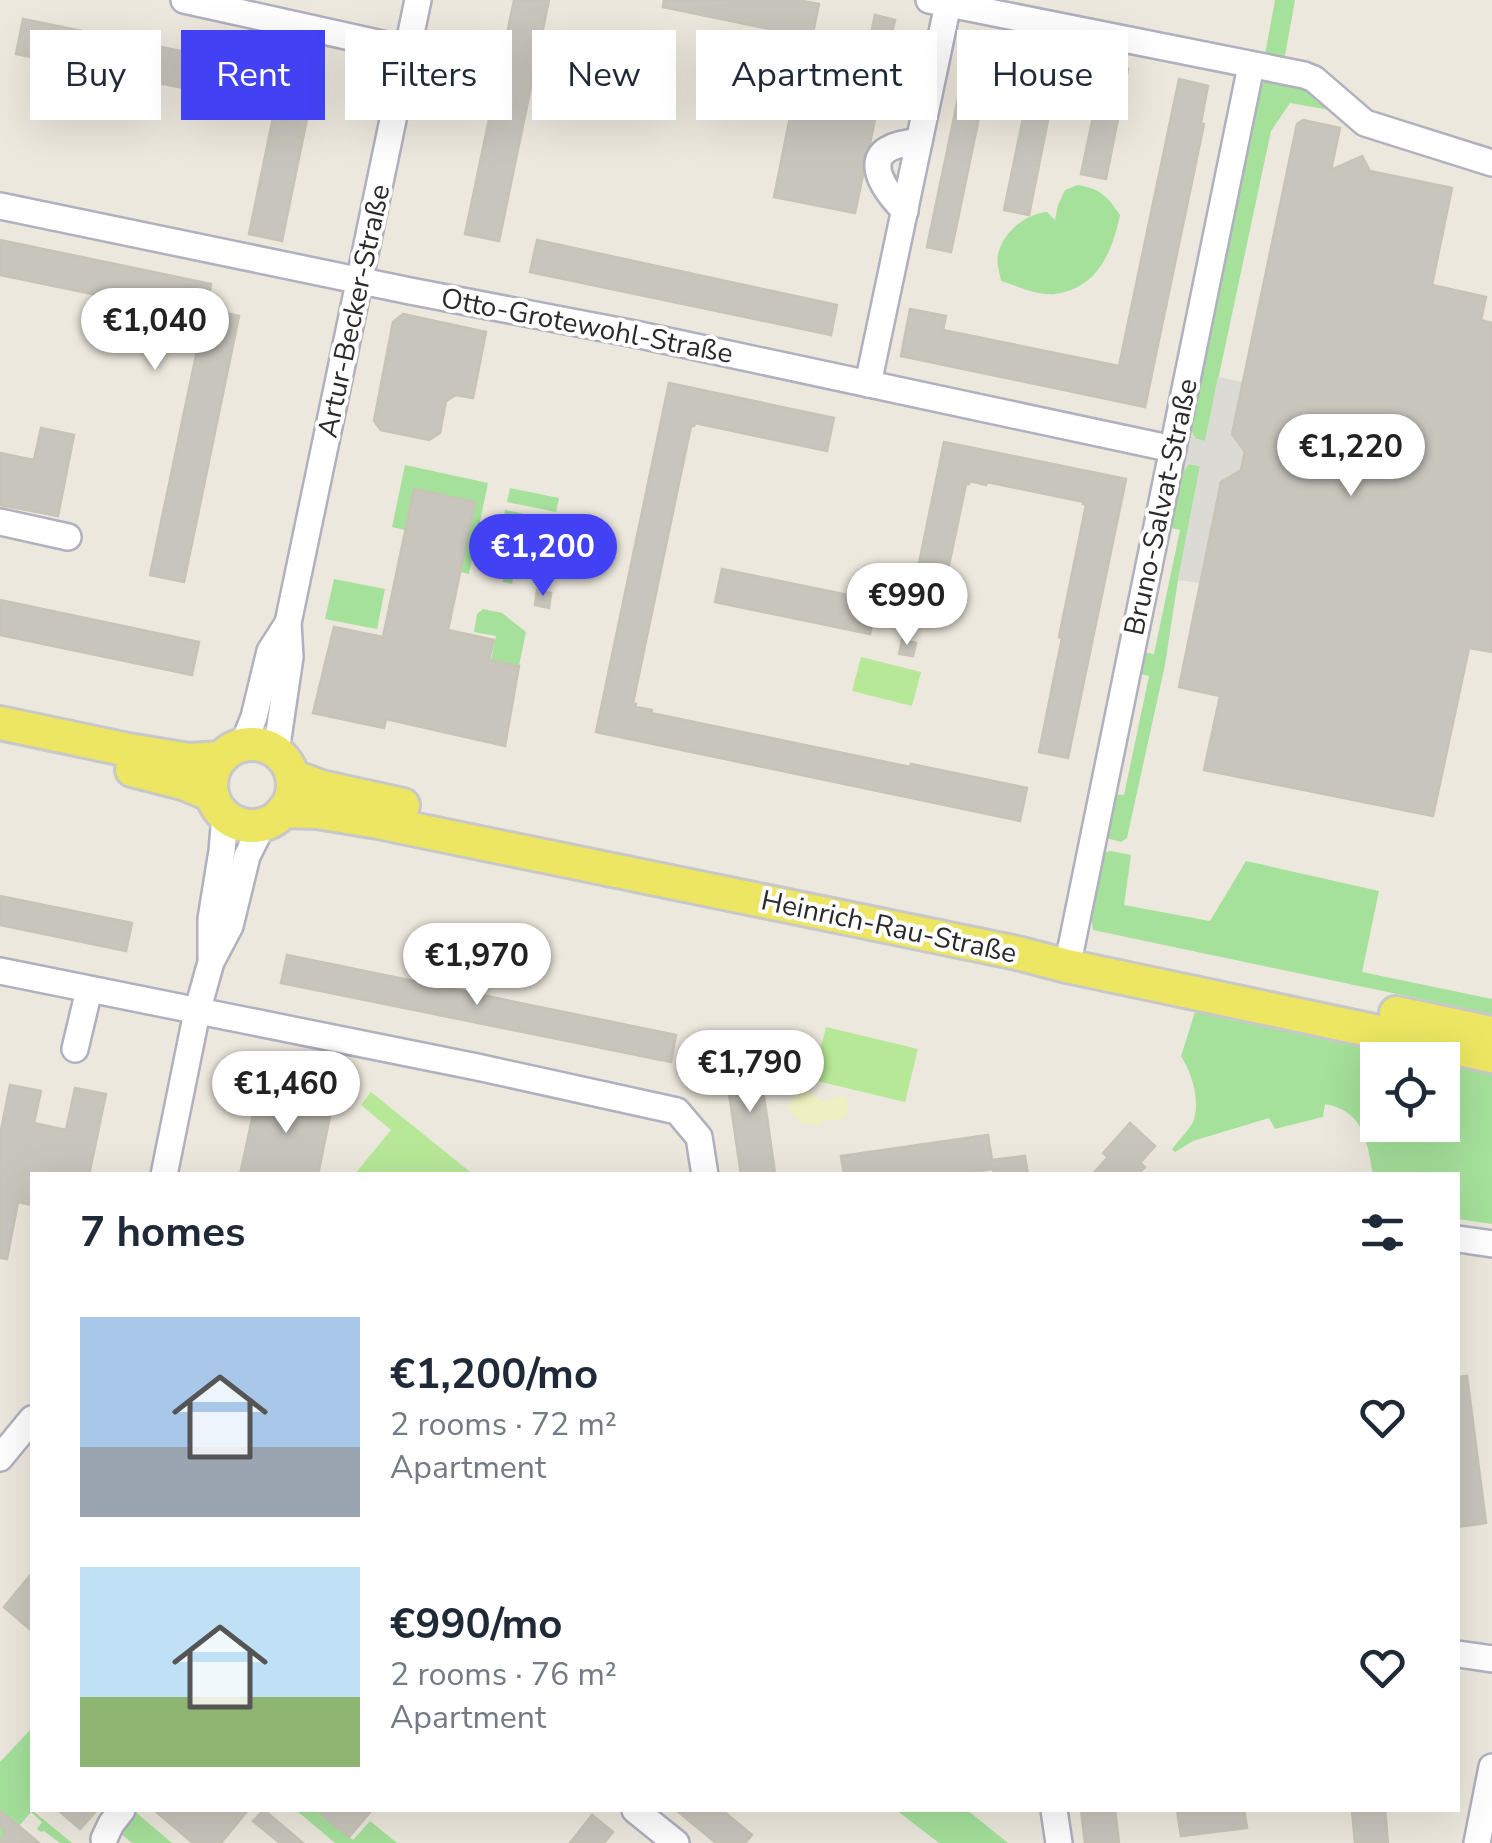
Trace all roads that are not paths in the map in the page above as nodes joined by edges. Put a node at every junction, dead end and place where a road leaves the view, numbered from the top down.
1 (184, 0) edge
2 (418, 0) edge
3 (939, 2) edge
4 (413, 30) edge
5 (345, 36) edge
6 (1251, 66) junction
7 (394, 120) edge
8 (920, 142) junction
9 (1492, 163) edge
10 (0, 206) edge
11 (905, 211) junction
12 (360, 281) junction
13 (868, 384) junction
14 (1173, 449) junction
15 (0, 522) edge
16 (68, 537) dead end
17 (288, 622) junction
18 (0, 723) edge
19 (0, 742) edge
20 (232, 751) junction
21 (284, 764) junction
22 (218, 805) junction
23 (273, 818) junction
24 (1070, 948) junction
25 (211, 962) junction
26 (0, 972) edge
27 (89, 990) junction
28 (197, 1012) junction
29 (1492, 1032) edge
30 (75, 1050) dead end
31 (1492, 1056) edge
32 (165, 1172) edge
33 (705, 1172) edge
34 (1460, 1240) edge
35 (1492, 1244) edge
36 (30, 1421) edge
37 (0, 1458) edge
38 (1460, 1654) edge
39 (1492, 1660) edge
40 (1492, 1767) edge
41 (120, 1812) edge
42 (638, 1812) edge
43 (1054, 1812) edge
44 (1488, 1812) edge
45 (105, 1842) edge
46 (676, 1843) edge
47 (1059, 1843) edge
48 (1477, 1843) edge

1 - 5 street
2 - 4 street, Artur-Becker-Straße
3 - 6 street
3 - 8 street
6 - 9 street
6 - 14 street, Bruno-Salvat-Straße
7 - 12 street, Artur-Becker-Straße
8 - 11 street
8 - 11 street
10 - 12 street, Otto-Grotewohl-Straße
11 - 13 street
12 - 13 street, Otto-Grotewohl-Straße
12 - 17 street, Artur-Becker-Straße
13 - 14 street, Otto-Grotewohl-Straße
14 - 24 street, Bruno-Salvat-Straße
15 - 16 street
17 - 20 street, Artur-Becker-Straße
17 - 21 street, Artur-Becker-Straße
18 - 20 main road
19 - 22 main road
20 - 21 main road
20 - 22 main road
21 - 23 main road
21 - 24 main road, Heinrich-Rau-Straße
22 - 23 main road
22 - 25 street
23 - 25 street
23 - 31 main road, Heinrich-Rau-Straße
24 - 29 main road, Heinrich-Rau-Straße
25 - 28 street
26 - 27 street
27 - 28 street
27 - 30 street
28 - 32 street
28 - 33 street
34 - 35 street
36 - 37 street
38 - 39 street
40 - 44 street
41 - 45 street
42 - 46 street
43 - 47 street
44 - 48 street

